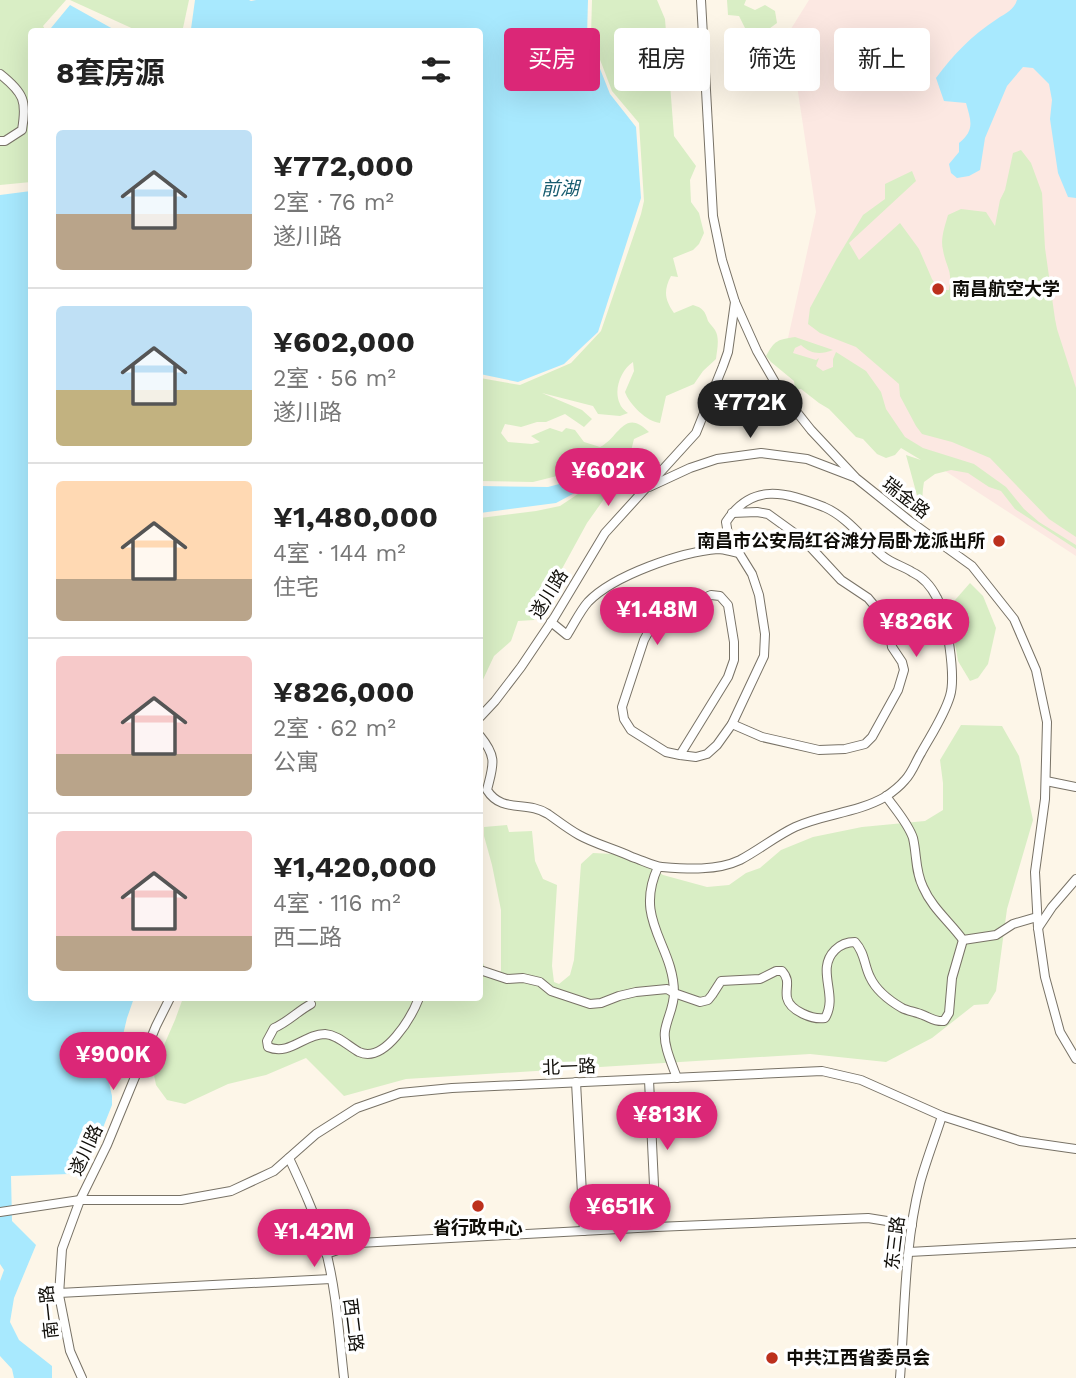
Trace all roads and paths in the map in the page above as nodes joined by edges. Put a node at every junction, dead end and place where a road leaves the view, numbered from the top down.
1 (701, 0) edge
2 (0, 74) edge
3 (0, 141) edge
4 (735, 302) junction
5 (856, 478) junction
6 (646, 488) junction
7 (732, 513) junction
8 (739, 553) junction
9 (551, 622) junction
10 (483, 714) edge
11 (732, 724) junction
12 (483, 740) edge
13 (680, 755) junction
14 (1046, 781) junction
15 (1076, 788) edge
16 (886, 796) junction
17 (658, 867) junction
18 (1076, 879) edge
19 (1037, 917) junction
20 (1038, 928) junction
21 (963, 940) junction
22 (483, 971) edge
23 (674, 993) junction
24 (168, 1001) edge
25 (418, 1001) edge
26 (312, 1004) dead end
27 (1076, 1059) edge
28 (677, 1078) junction
29 (649, 1080) junction
30 (576, 1082) junction
31 (942, 1116) junction
32 (1076, 1149) edge
33 (289, 1158) junction
34 (80, 1200) junction
35 (0, 1212) edge
36 (912, 1225) junction
37 (656, 1227) junction
38 (584, 1231) junction
39 (1076, 1243) edge
40 (909, 1252) junction
41 (326, 1254) junction
42 (331, 1279) junction
43 (60, 1293) junction
44 (82, 1378) edge
45 (344, 1378) edge
46 (900, 1378) edge

1 - 4 street, 瑞金路
2 - 3 street
4 - 5 street, 瑞金路
4 - 6 street, 遂川路
5 - 6 street, 遂川路
5 - 14 street, 瑞金路
6 - 9 street, 遂川路
7 - 8 street
7 - 11 street
7 - 16 street
8 - 9 street
8 - 11 street
9 - 10 street, 遂川路
11 - 13 street
12 - 17 street
13 - 13 street
14 - 15 street
14 - 19 street, 瑞金路
16 - 17 street
16 - 21 street
17 - 23 street
18 - 20 street
19 - 20 street, 瑞金路
19 - 21 street
20 - 27 street, 瑞金路
21 - 23 street
22 - 23 street
23 - 28 street
24 - 34 street, 遂川路
25 - 26 street
28 - 29 street, 北一路
28 - 31 street, 北一路
29 - 30 street, 北一路
29 - 37 street
30 - 33 street, 北一路
30 - 38 street
31 - 32 street, 北一路
31 - 36 street, 东三路
33 - 34 street, 北一路
33 - 41 street, 西二路
34 - 35 street, 北一路
34 - 43 street, 南一路
36 - 37 street
36 - 40 street, 东三路
37 - 38 street
38 - 41 street
39 - 40 street
40 - 46 street, 东三路
41 - 42 street, 西二路
42 - 43 street
42 - 45 street, 西二路
43 - 44 street, 南一路

